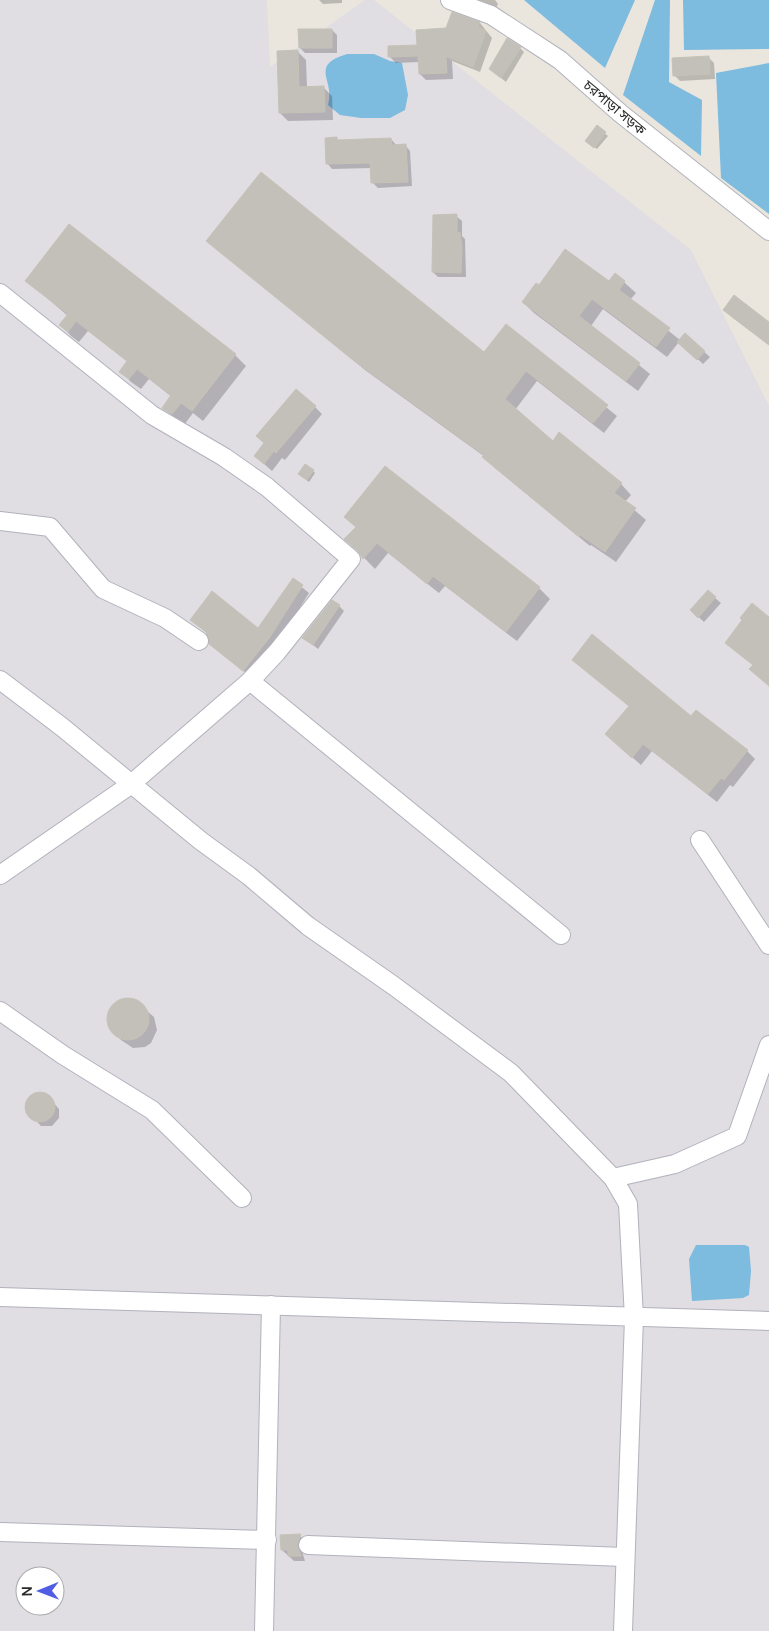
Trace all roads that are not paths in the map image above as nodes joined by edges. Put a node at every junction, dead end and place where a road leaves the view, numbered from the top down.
1 (450, 0) edge
2 (769, 231) edge
3 (0, 293) edge
4 (0, 522) edge
5 (199, 641) dead end
6 (0, 680) edge
7 (250, 681) junction
8 (130, 784) junction
9 (700, 840) dead end
10 (0, 875) edge
11 (560, 935) dead end
12 (769, 945) edge
13 (0, 1011) edge
14 (769, 1045) edge
15 (613, 1178) junction
16 (242, 1198) dead end
17 (0, 1297) edge
18 (271, 1305) junction
19 (634, 1318) junction
20 (769, 1321) edge
21 (0, 1532) edge
22 (266, 1540) junction
23 (308, 1545) dead end
24 (624, 1557) junction
25 (264, 1631) edge
26 (623, 1631) edge

1 - 2 street, চরপাড়া সড়ক
3 - 7 street
4 - 5 street
6 - 8 street
7 - 8 street
7 - 11 street
8 - 10 street
8 - 15 street
9 - 12 street
13 - 16 street
14 - 15 street
15 - 19 street
17 - 18 street
18 - 19 street
18 - 22 street
19 - 20 street
19 - 24 street
21 - 22 street
22 - 25 street
23 - 24 street
24 - 26 street

